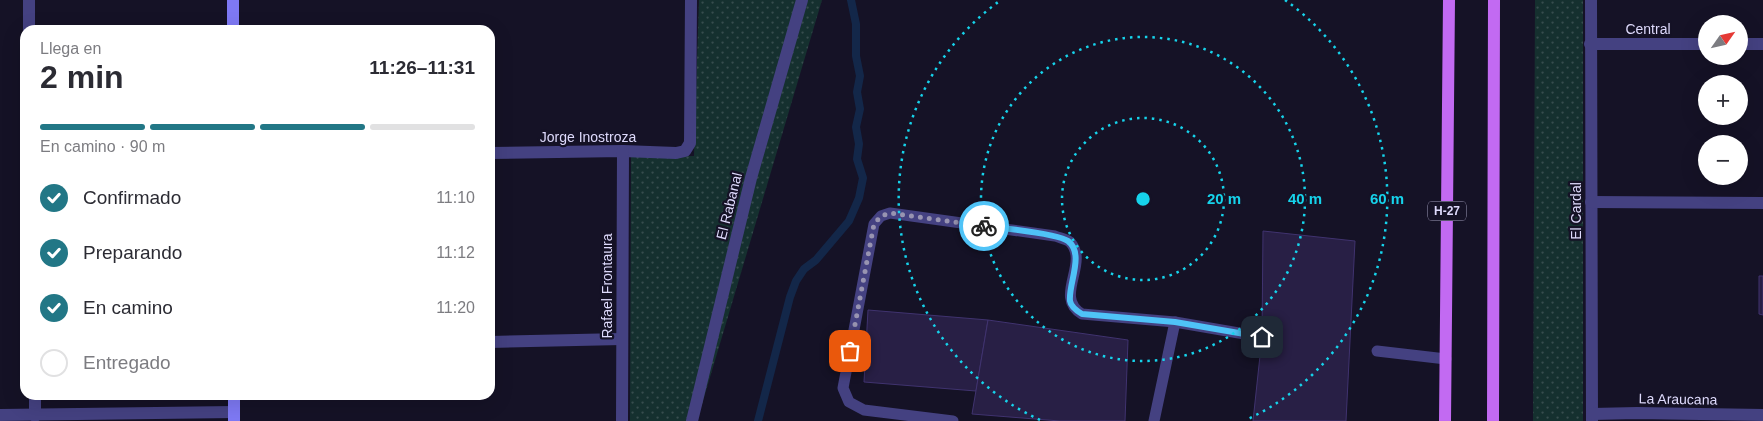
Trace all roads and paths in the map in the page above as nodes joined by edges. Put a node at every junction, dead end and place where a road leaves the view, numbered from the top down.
1 (29, 0) edge
2 (233, 0) edge
3 (691, 0) edge
4 (802, 0) edge
5 (1449, 0) edge
6 (1494, 0) edge
7 (1591, 0) edge
8 (29, 25) edge
9 (233, 25) edge
10 (1590, 44) junction
11 (1698, 44) edge
12 (1748, 44) edge
13 (1763, 44) edge
14 (623, 151) junction
15 (495, 153) edge
16 (1591, 202) junction
17 (1763, 203) edge
18 (1175, 322) junction
19 (1262, 337) dead end
20 (622, 339) junction
21 (495, 342) edge
22 (1377, 351) dead end
23 (1446, 358) junction
24 (35, 400) edge
25 (234, 400) edge
26 (0, 415) edge
27 (1763, 415) edge
28 (35, 416) junction
29 (234, 417) edge
30 (1592, 417) edge
31 (622, 421) edge
32 (692, 421) edge
33 (953, 421) edge
34 (1154, 421) edge
35 (1445, 421) edge
36 (1493, 421) edge

1 - 8 street
2 - 9 main road
3 - 14 street, Jorge Inostroza
4 - 32 street, El Rabanal
5 - 23 main road, H-27
6 - 36 main road
7 - 10 street, El Cardal
10 - 11 street, Central
10 - 16 street, El Cardal
12 - 13 street
14 - 15 street, Jorge Inostroza
14 - 20 street, Rafael Frontaura
16 - 17 street
16 - 30 street, El Cardal
18 - 19 lane
18 - 33 lane
18 - 34 lane
20 - 21 street
20 - 31 street, Rafael Frontaura
22 - 23 lane
23 - 35 main road, H-27
24 - 28 street
25 - 29 main road
26 - 28 street
27 - 30 street, La Araucana
28 - 29 street

